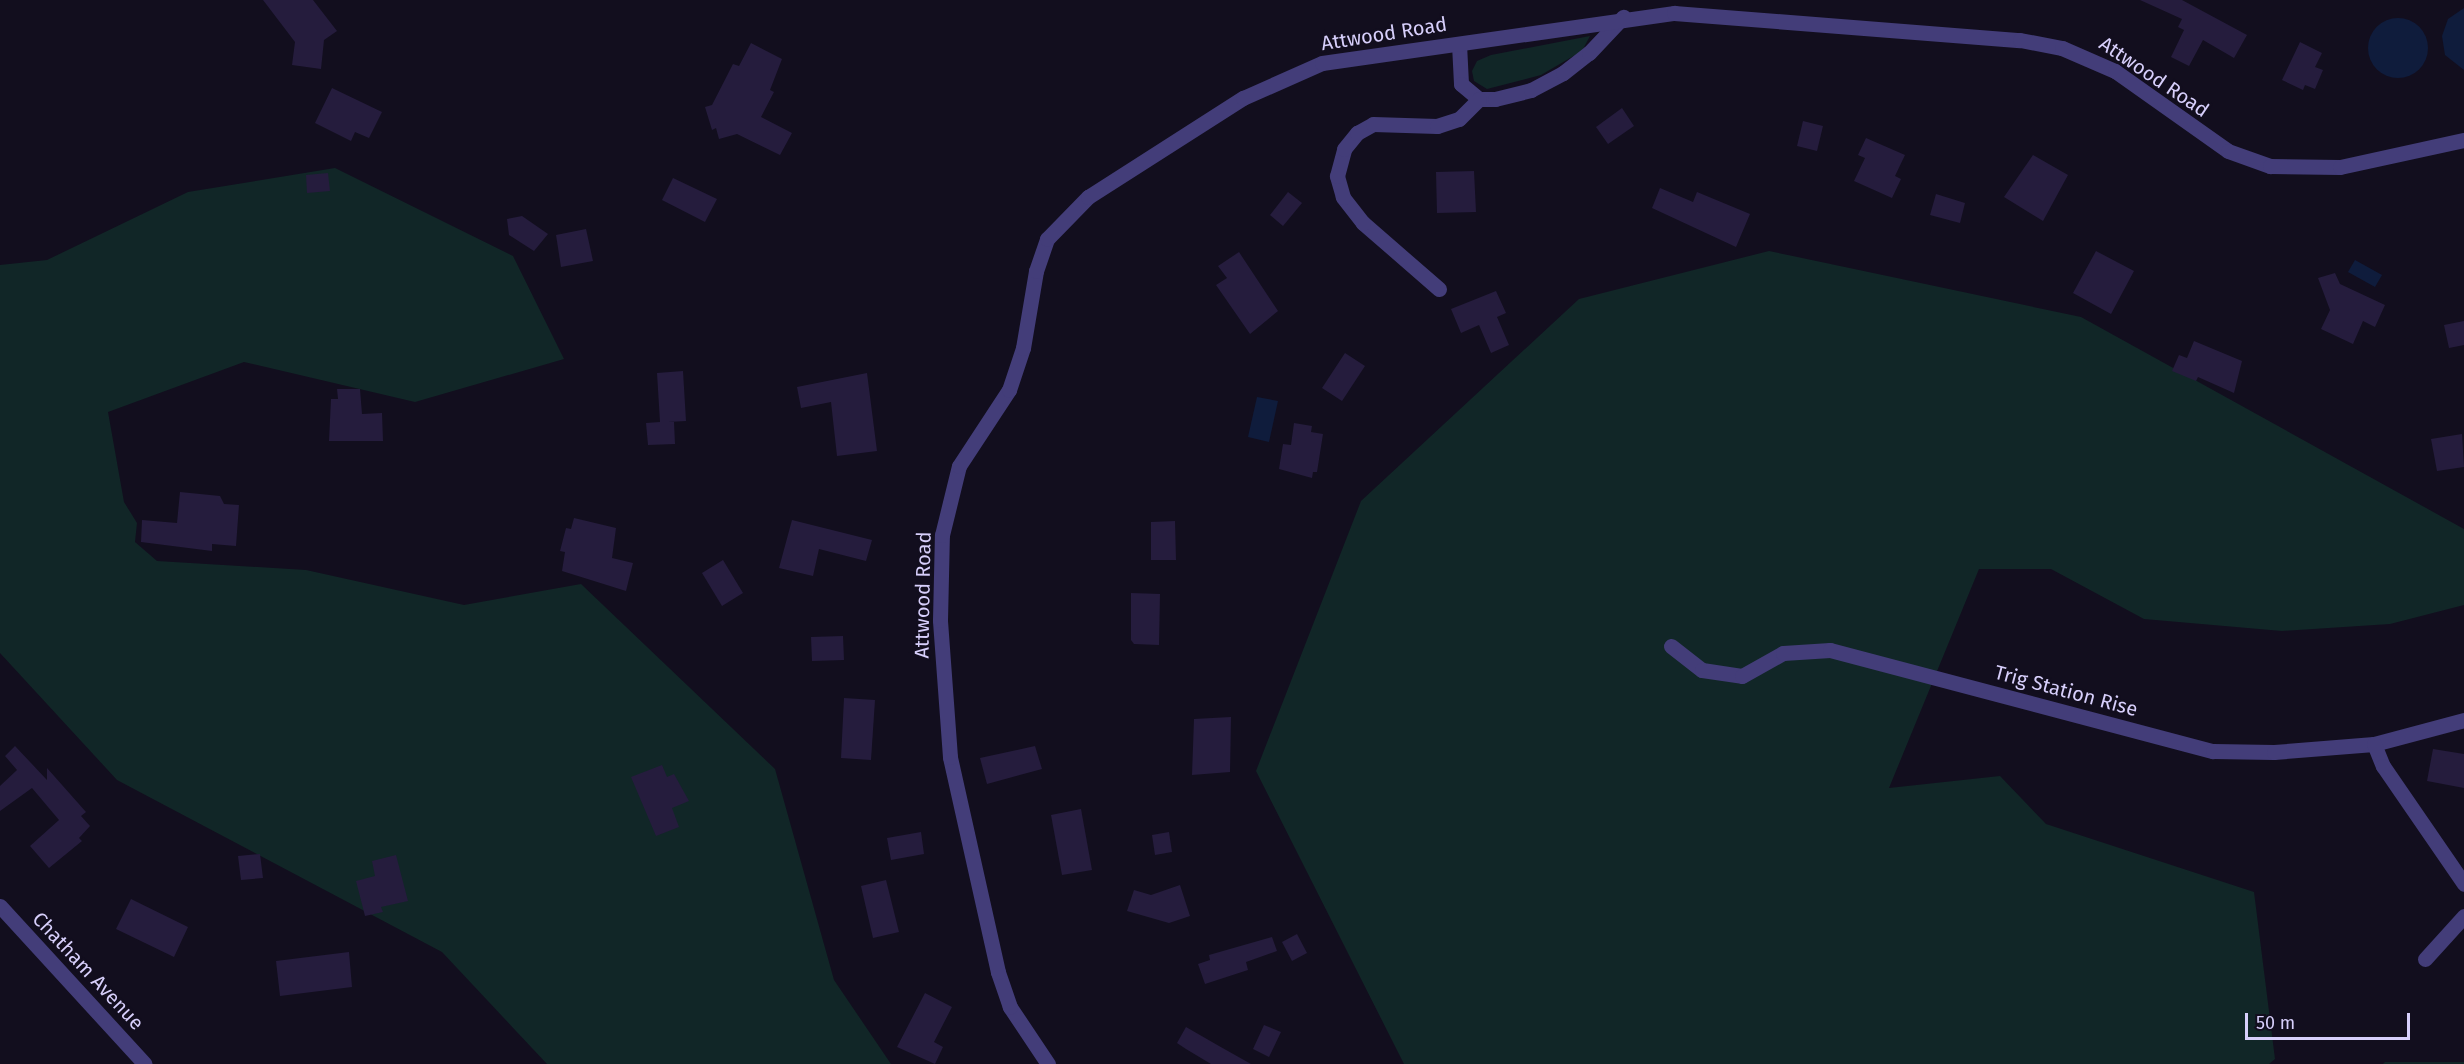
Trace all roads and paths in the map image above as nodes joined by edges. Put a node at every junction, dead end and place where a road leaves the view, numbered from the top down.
1 (1623, 17) junction
2 (1459, 44) junction
3 (1479, 99) junction
4 (2464, 140) edge
5 (1439, 289) dead end
6 (1671, 646) dead end
7 (2464, 720) edge
8 (2374, 744) junction
9 (2464, 884) edge
10 (0, 906) edge
11 (2464, 916) edge
12 (2425, 959) dead end
13 (145, 1064) edge
14 (1048, 1064) edge

1 - 2 street, Attwood Road
1 - 3 street
1 - 4 street, Attwood Road
2 - 3 street
2 - 14 street, Attwood Road
3 - 5 street
6 - 8 street, Trig Station Rise
7 - 8 street, Trig Station Rise
8 - 9 street
10 - 13 street, Chatham Avenue
11 - 12 street

